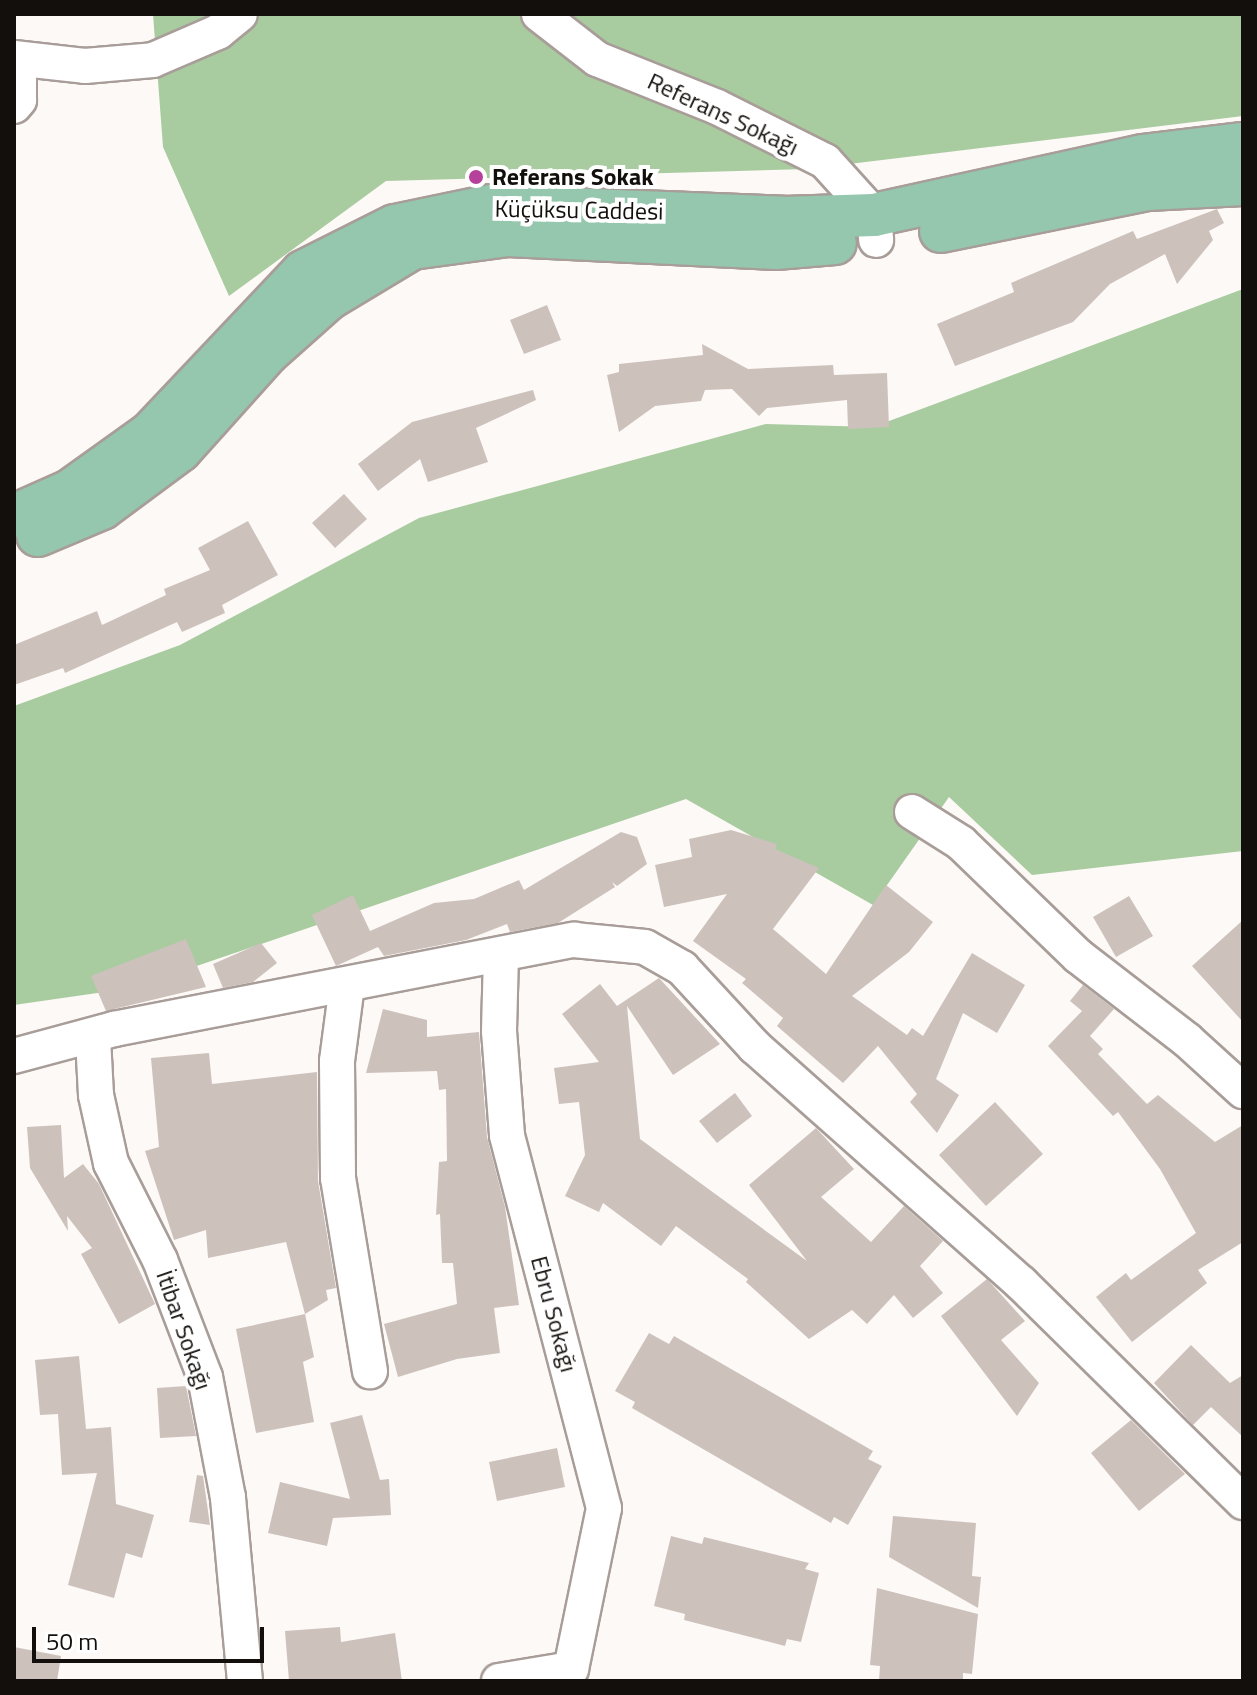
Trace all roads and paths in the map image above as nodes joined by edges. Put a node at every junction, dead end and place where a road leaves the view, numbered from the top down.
1 (240, 14) edge
2 (539, 14) edge
3 (16, 60) edge
4 (14, 106) edge
5 (1243, 144) edge
6 (1243, 184) edge
7 (875, 228) junction
8 (17, 520) edge
9 (912, 812) dead end
10 (501, 956) junction
11 (347, 985) junction
12 (93, 1038) junction
13 (14, 1056) edge
14 (1243, 1091) edge
15 (370, 1371) dead end
16 (1243, 1502) edge
17 (245, 1681) edge
18 (499, 1681) edge

1 - 3 street
2 - 7 street, Referans Sokağı
3 - 4 street
5 - 7 main road, Küçüksu Caddesi
6 - 7 main road, Küçüksu Caddesi
7 - 8 main road, Küçüksu Caddesi
9 - 14 street
10 - 11 street
10 - 16 street
10 - 18 street, Ebru Sokağı
11 - 12 street
11 - 15 street
12 - 13 street
12 - 17 street, İtibar Sokağı

